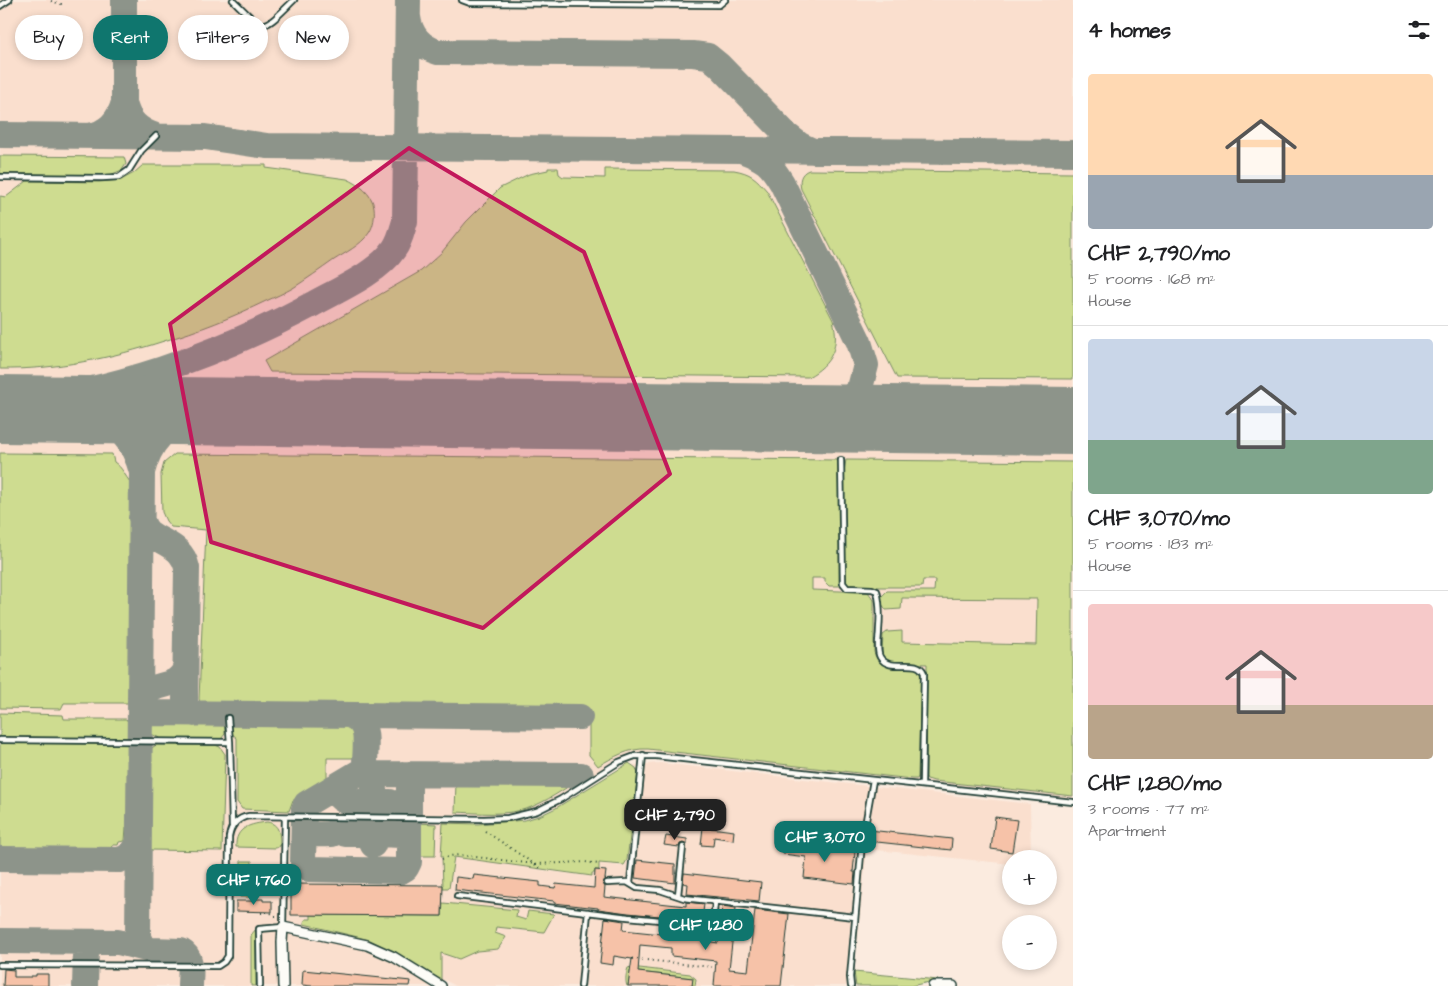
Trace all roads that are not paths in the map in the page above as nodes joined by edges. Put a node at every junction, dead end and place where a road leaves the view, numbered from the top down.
1 (9, 0) edge
2 (233, 0) edge
3 (294, 0) edge
4 (462, 0) edge
5 (726, 0) edge
6 (0, 6) edge
7 (156, 136) dead end
8 (0, 177) edge
9 (841, 460) dead end
10 (228, 718) dead end
11 (0, 740) edge
12 (230, 742) junction
13 (643, 755) junction
14 (874, 780) junction
15 (922, 786) junction
16 (1073, 802) edge
17 (285, 816) junction
18 (232, 826) junction
19 (683, 848) dead end
20 (607, 883) dead end
21 (630, 883) junction
22 (678, 895) junction
23 (457, 896) dead end
24 (715, 901) junction
25 (588, 912) junction
26 (856, 917) junction
27 (283, 926) junction
28 (0, 965) edge
29 (850, 985) edge
30 (260, 986) edge
31 (283, 986) edge
32 (441, 986) edge
33 (581, 986) edge
34 (933, 986) edge
35 (953, 986) edge

1 - 6 lane
2 - 3 lane
4 - 5 lane
7 - 8 lane
9 - 15 lane
10 - 12 lane
11 - 12 lane
12 - 18 lane
13 - 14 lane
13 - 17 lane
13 - 21 lane
14 - 15 lane
14 - 26 lane
15 - 16 lane
17 - 18 lane
17 - 27 lane
18 - 28 lane
19 - 22 lane
20 - 21 lane
21 - 22 lane
22 - 24 lane
23 - 25 lane
24 - 25 lane
24 - 26 lane
25 - 33 lane
26 - 29 lane
27 - 30 lane
27 - 31 street
27 - 32 street
34 - 35 street

